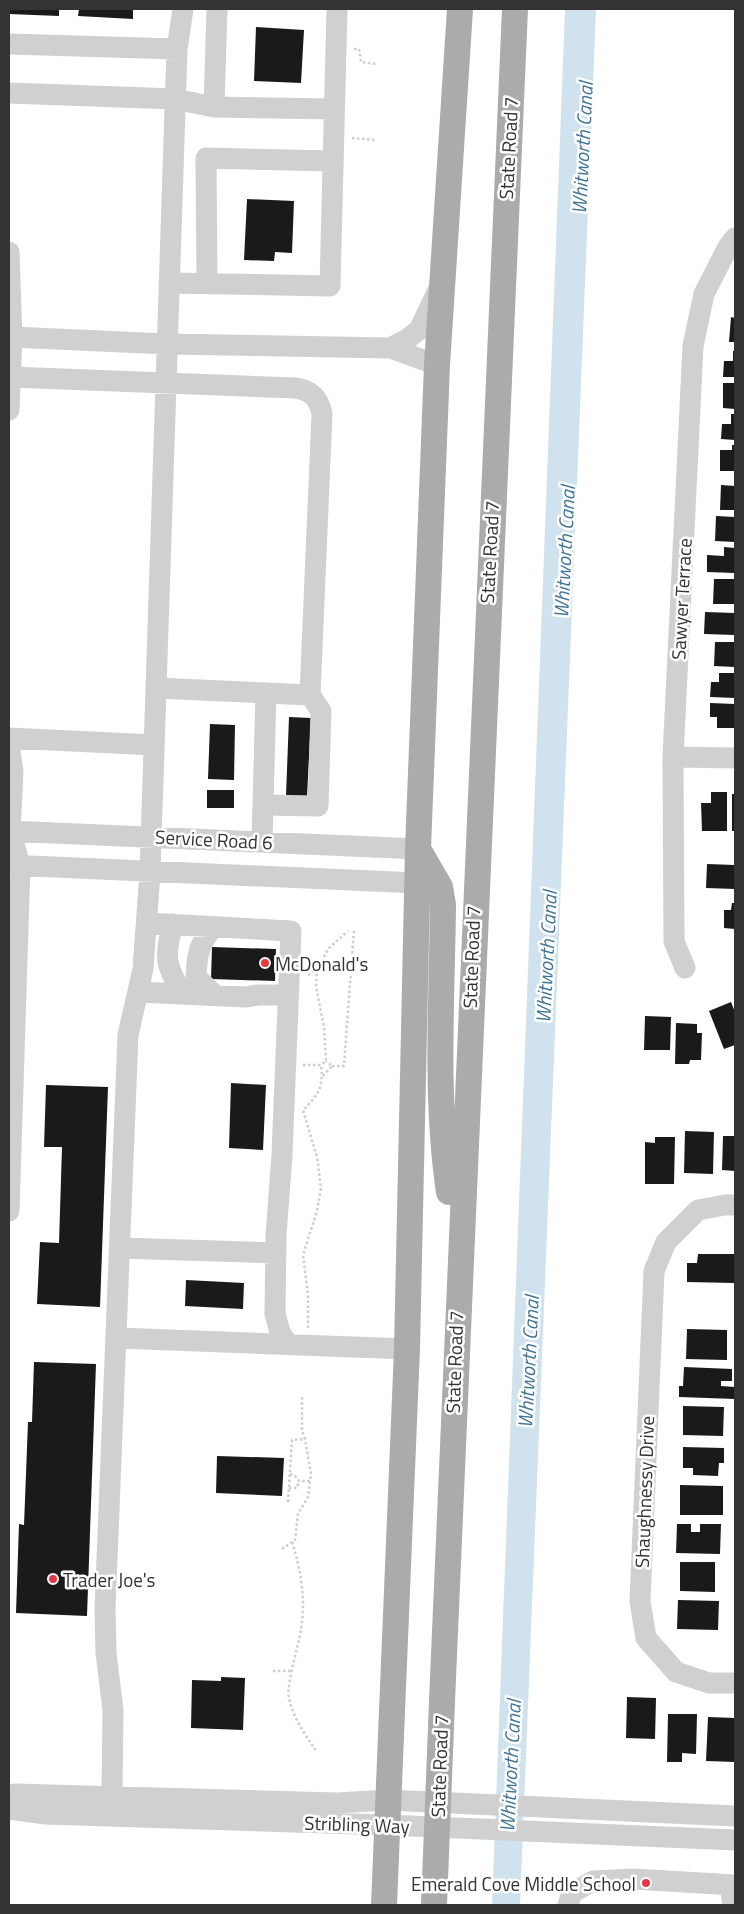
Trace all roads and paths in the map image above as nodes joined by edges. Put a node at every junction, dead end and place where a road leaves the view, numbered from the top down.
1 (183, 9) edge
2 (217, 9) edge
3 (336, 9) edge
4 (460, 9) edge
5 (515, 9) edge
6 (9, 44) edge
7 (350, 48) dead end
8 (177, 49) junction
9 (377, 64) dead end
10 (9, 93) edge
11 (175, 99) junction
12 (214, 107) junction
13 (334, 109) junction
14 (352, 138) dead end
15 (375, 140) dead end
16 (173, 154) junction
17 (206, 158) junction
18 (332, 161) junction
19 (735, 238) edge
20 (9, 252) edge
21 (443, 280) junction
22 (169, 282) junction
23 (206, 283) junction
24 (12, 337) junction
25 (166, 344) junction
26 (390, 348) junction
27 (438, 365) junction
28 (11, 376) junction
29 (165, 384) junction
30 (9, 410) edge
31 (156, 688) junction
32 (266, 693) junction
33 (310, 695) junction
34 (9, 738) edge
35 (9, 744) edge
36 (154, 745) junction
37 (673, 757) junction
38 (735, 758) edge
39 (263, 805) junction
40 (9, 831) edge
41 (152, 836) junction
42 (262, 841) junction
43 (418, 849) junction
44 (14, 865) edge
45 (150, 872) junction
46 (418, 883) junction
47 (147, 923) junction
48 (173, 924) junction
49 (14, 928) edge
50 (211, 929) junction
51 (354, 930) dead end
52 (348, 931) dead end
53 (684, 968) dead end
54 (317, 970) junction
55 (303, 978) dead end
56 (138, 992) junction
57 (182, 993) junction
58 (288, 995) junction
59 (216, 996) junction
60 (326, 1061) junction
61 (296, 1065) dead end
62 (321, 1065) junction
63 (332, 1066) junction
64 (322, 1076) junction
65 (11, 1078) edge
66 (735, 1205) edge
67 (9, 1211) edge
68 (120, 1248) junction
69 (459, 1252) junction
70 (276, 1253) junction
71 (308, 1335) dead end
72 (117, 1338) junction
73 (288, 1344) junction
74 (407, 1348) junction
75 (302, 1397) dead end
76 (305, 1439) junction
77 (290, 1474) junction
78 (299, 1482) junction
79 (310, 1482) junction
80 (289, 1488) junction
81 (288, 1502) dead end
82 (292, 1542) junction
83 (282, 1549) dead end
84 (273, 1672) dead end
85 (293, 1672) junction
86 (735, 1683) edge
87 (317, 1752) dead end
88 (9, 1796) edge
89 (112, 1797) junction
90 (388, 1800) junction
91 (438, 1802) junction
92 (9, 1809) edge
93 (735, 1816) edge
94 (387, 1825) junction
95 (436, 1827) junction
96 (735, 1840) edge
97 (733, 1892) edge
98 (384, 1905) edge
99 (434, 1905) edge
100 (568, 1905) edge

1 - 8 street
2 - 12 street
3 - 13 street
4 - 21 main road
5 - 69 main road, State Road 7
6 - 8 street
7 - 9 path
8 - 11 street
10 - 11 street
11 - 12 street
11 - 16 street
12 - 13 street
13 - 18 street
14 - 15 path
16 - 17 street
16 - 22 street
17 - 18 street
17 - 23 street
18 - 23 street
19 - 37 street, Sawyer Terrace
20 - 24 street
21 - 26 street
21 - 27 main road
22 - 23 street
22 - 25 street
24 - 25 street
24 - 28 street
25 - 26 street
25 - 29 street
26 - 27 street
27 - 43 main road
28 - 29 street
28 - 30 street
29 - 31 street
29 - 33 street
31 - 32 street
31 - 36 street
32 - 33 street
32 - 39 street
33 - 39 street
34 - 36 street
35 - 40 street
36 - 41 street
37 - 38 street
37 - 53 street, Sawyer Terrace
39 - 42 street
40 - 41 street, Service Road 6
40 - 44 street
41 - 42 street, Service Road 6
41 - 45 street
42 - 43 street, Service Road 6
43 - 46 main road
43 - 69 main road
44 - 45 street, Service Road 6
44 - 49 street
45 - 46 street, Service Road 6
45 - 47 street
46 - 74 main road
47 - 48 street
47 - 56 street
48 - 50 street
48 - 57 street
49 - 65 street
50 - 58 street
50 - 59 street
51 - 63 path
52 - 54 path
54 - 55 path
54 - 60 path
56 - 57 street
56 - 68 street
57 - 59 street
58 - 59 street
58 - 70 street
60 - 62 path
60 - 63 path
61 - 62 path
62 - 64 path
63 - 64 path
64 - 71 path
65 - 67 street
66 - 86 street, Shaughnessy Drive
68 - 70 street
68 - 72 street
69 - 91 main road, State Road 7
70 - 73 street
72 - 73 street
72 - 89 street
73 - 74 street
74 - 90 main road
75 - 76 path
76 - 77 path
76 - 79 path
77 - 78 path
77 - 80 path
78 - 79 path
78 - 80 path
79 - 82 path
80 - 81 path
82 - 83 path
82 - 85 path
84 - 85 path
85 - 87 path
88 - 89 street, Stribling Way
89 - 90 street, Stribling Way
90 - 91 street, Stribling Way
90 - 94 main road
91 - 93 street, Stribling Way
91 - 95 main road, State Road 7
92 - 94 street, Stribling Way
94 - 95 street, Stribling Way
94 - 98 main road
95 - 96 street, Stribling Way
95 - 99 main road, State Road 7
97 - 100 street

